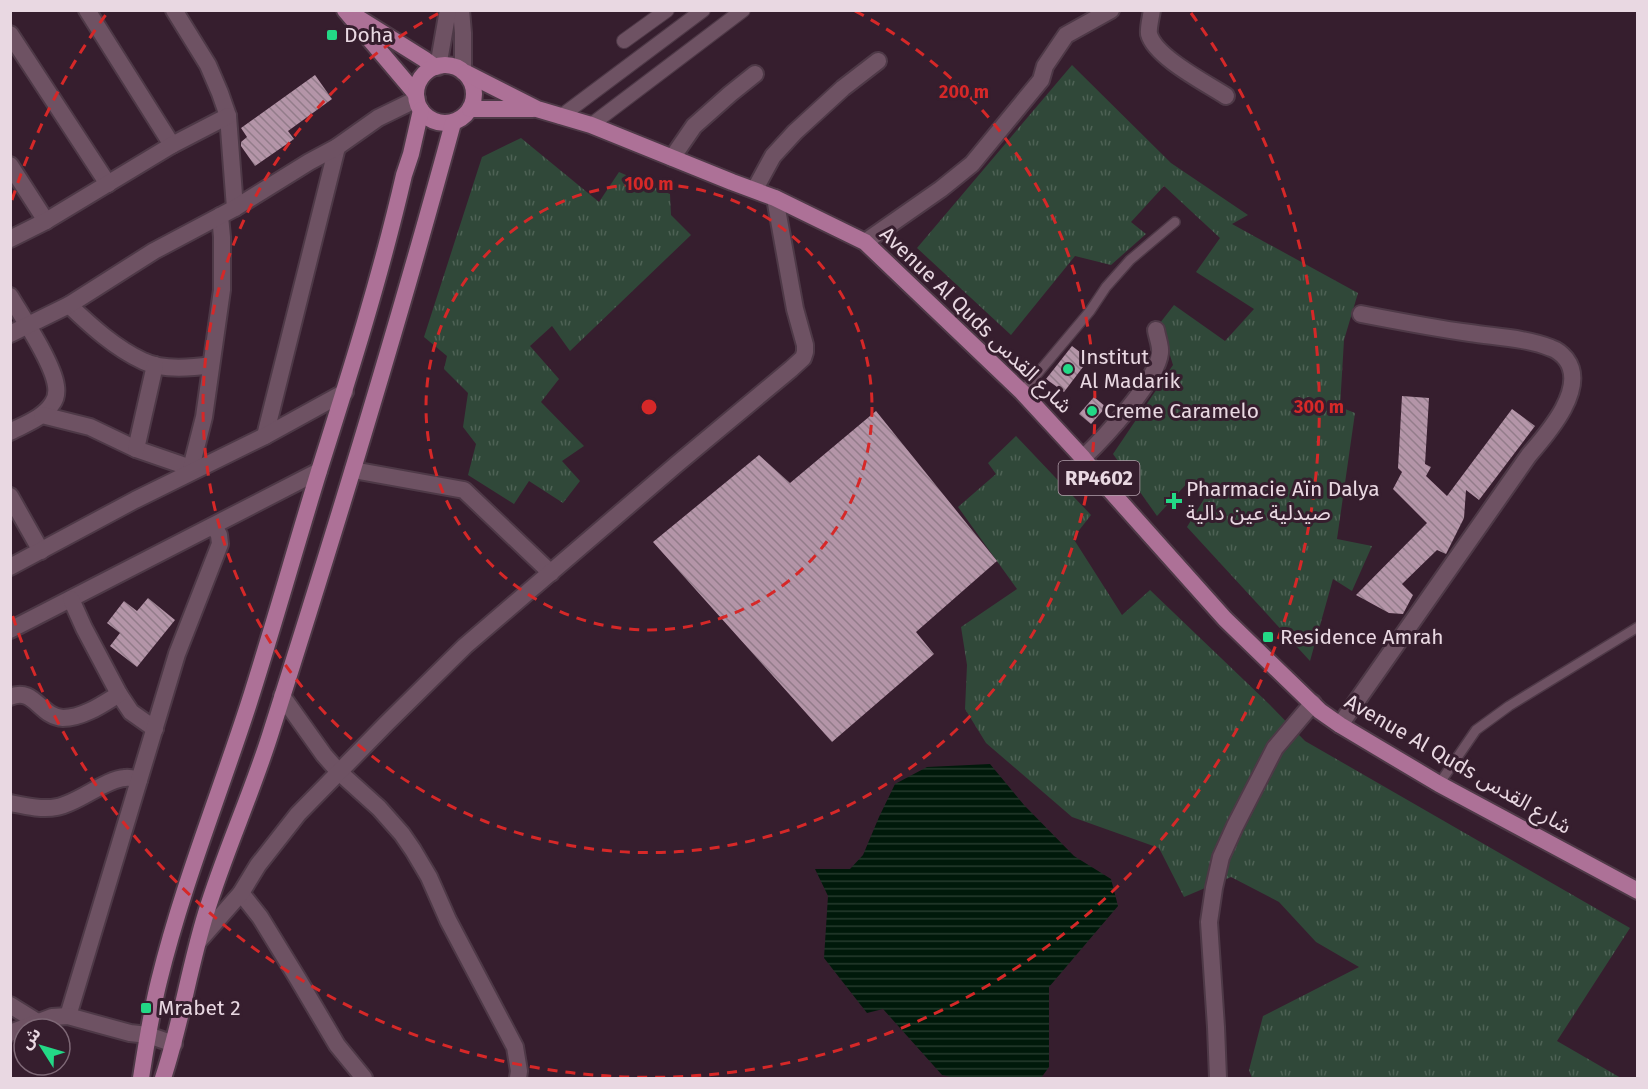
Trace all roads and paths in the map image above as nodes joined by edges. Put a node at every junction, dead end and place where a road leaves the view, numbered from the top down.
1 (87, 10) edge
2 (174, 10) edge
3 (448, 10) edge
4 (460, 10) edge
5 (667, 10) edge
6 (703, 10) edge
7 (743, 10) edge
8 (1111, 10) edge
9 (1152, 10) edge
10 (10, 34) edge
11 (624, 41) dead end
12 (879, 61) dead end
13 (436, 67) junction
14 (464, 72) junction
15 (755, 74) dead end
16 (1226, 96) dead end
17 (418, 101) junction
18 (537, 109) junction
19 (471, 110) junction
20 (228, 116) junction
21 (560, 117) junction
22 (453, 123) junction
23 (591, 125) junction
24 (172, 145) junction
25 (337, 147) junction
26 (672, 158) junction
27 (10, 165) edge
28 (108, 184) junction
29 (755, 189) junction
30 (775, 198) junction
31 (235, 208) junction
32 (220, 216) junction
33 (46, 220) junction
34 (1174, 222) dead end
35 (10, 239) edge
36 (865, 242) junction
37 (10, 296) edge
38 (69, 305) junction
39 (1361, 314) dead end
40 (27, 325) junction
41 (1156, 330) dead end
42 (10, 334) edge
43 (155, 364) junction
44 (211, 365) junction
45 (345, 392) junction
46 (1022, 392) junction
47 (42, 415) junction
48 (10, 432) edge
49 (266, 435) junction
50 (136, 449) junction
51 (1083, 458) junction
52 (192, 470) junction
53 (353, 470) junction
54 (319, 471) junction
55 (10, 495) edge
56 (214, 526) junction
57 (41, 551) junction
58 (10, 567) edge
59 (551, 573) junction
60 (71, 599) junction
61 (1638, 627) edge
62 (10, 630) edge
63 (119, 694) junction
64 (282, 696) junction
65 (10, 698) edge
66 (1313, 703) junction
67 (1340, 725) junction
68 (155, 729) junction
69 (338, 771) junction
70 (139, 780) junction
71 (1439, 784) junction
72 (10, 803) edge
73 (1638, 891) edge
74 (241, 893) junction
75 (198, 942) junction
76 (10, 1005) edge
77 (68, 1016) junction
78 (29, 1017) edge
79 (52, 1017) edge
80 (148, 1035) junction
81 (174, 1044) junction
82 (141, 1078) edge
83 (163, 1078) edge
84 (364, 1078) edge
85 (518, 1078) edge
86 (1218, 1078) edge

1 - 24 street
2 - 20 street
3 - 13 street
4 - 14 street
5 - 11 street
6 - 21 street
7 - 23 street
8 - 36 street
9 - 16 street
10 - 28 street
12 - 29 street
13 - 14 main road, RP4602
13 - 17 main road
13 - 17 main road, RP4602
14 - 18 main road, Avenue Al Quds شارع القدس / RP4602
14 - 19 main road
15 - 26 street
17 - 22 main road, RP4602
17 - 25 street
17 - 45 main road
18 - 19 main road, Avenue Al Quds شارع القدس / RP4602
18 - 21 main road, Avenue Al Quds شارع القدس / RP4602
19 - 22 main road
20 - 24 street
20 - 31 street
21 - 23 main road, Avenue Al Quds شارع القدس / RP4602
22 - 53 main road
23 - 26 main road, Avenue Al Quds شارع القدس / RP4602
24 - 28 street
25 - 31 street
25 - 49 street
26 - 29 main road, Avenue Al Quds شارع القدس / RP4602
27 - 33 street
28 - 33 street
29 - 30 main road, Avenue Al Quds شارع القدس / RP4602
30 - 36 main road, Avenue Al Quds شارع القدس / RP4602
30 - 59 street
31 - 32 street
32 - 38 street
32 - 44 street
33 - 35 street
34 - 46 lane
36 - 46 main road, Avenue Al Quds شارع القدس / RP4602
37 - 40 street
38 - 40 street
38 - 43 street
39 - 67 street
40 - 42 street
40 - 47 street
41 - 51 street
43 - 44 street
43 - 50 street
44 - 52 street
45 - 49 street
45 - 54 main road
46 - 51 main road, Avenue Al Quds شارع القدس / RP4602
47 - 48 street
47 - 50 street
49 - 52 street
50 - 52 street
51 - 66 main road, Avenue Al Quds شارع القدس / RP4602
52 - 57 street
53 - 59 street
53 - 64 main road
54 - 56 street
54 - 80 main road
55 - 57 street
56 - 60 street
56 - 68 street
57 - 58 street
59 - 69 street
60 - 62 street
60 - 63 street
61 - 71 lane
63 - 65 street
63 - 68 street
64 - 69 street
64 - 75 main road
66 - 67 main road, Avenue Al Quds شارع القدس / RP4602
66 - 86 street
67 - 71 main road, Avenue Al Quds شارع القدس / RP4602
68 - 70 street
69 - 74 street
69 - 85 street
70 - 72 street
70 - 77 street
71 - 73 main road, Avenue Al Quds شارع القدس / RP4602
74 - 75 street
74 - 84 street
75 - 81 main road
76 - 78 street
77 - 79 street
77 - 80 street
80 - 81 street
80 - 82 main road
81 - 83 main road

